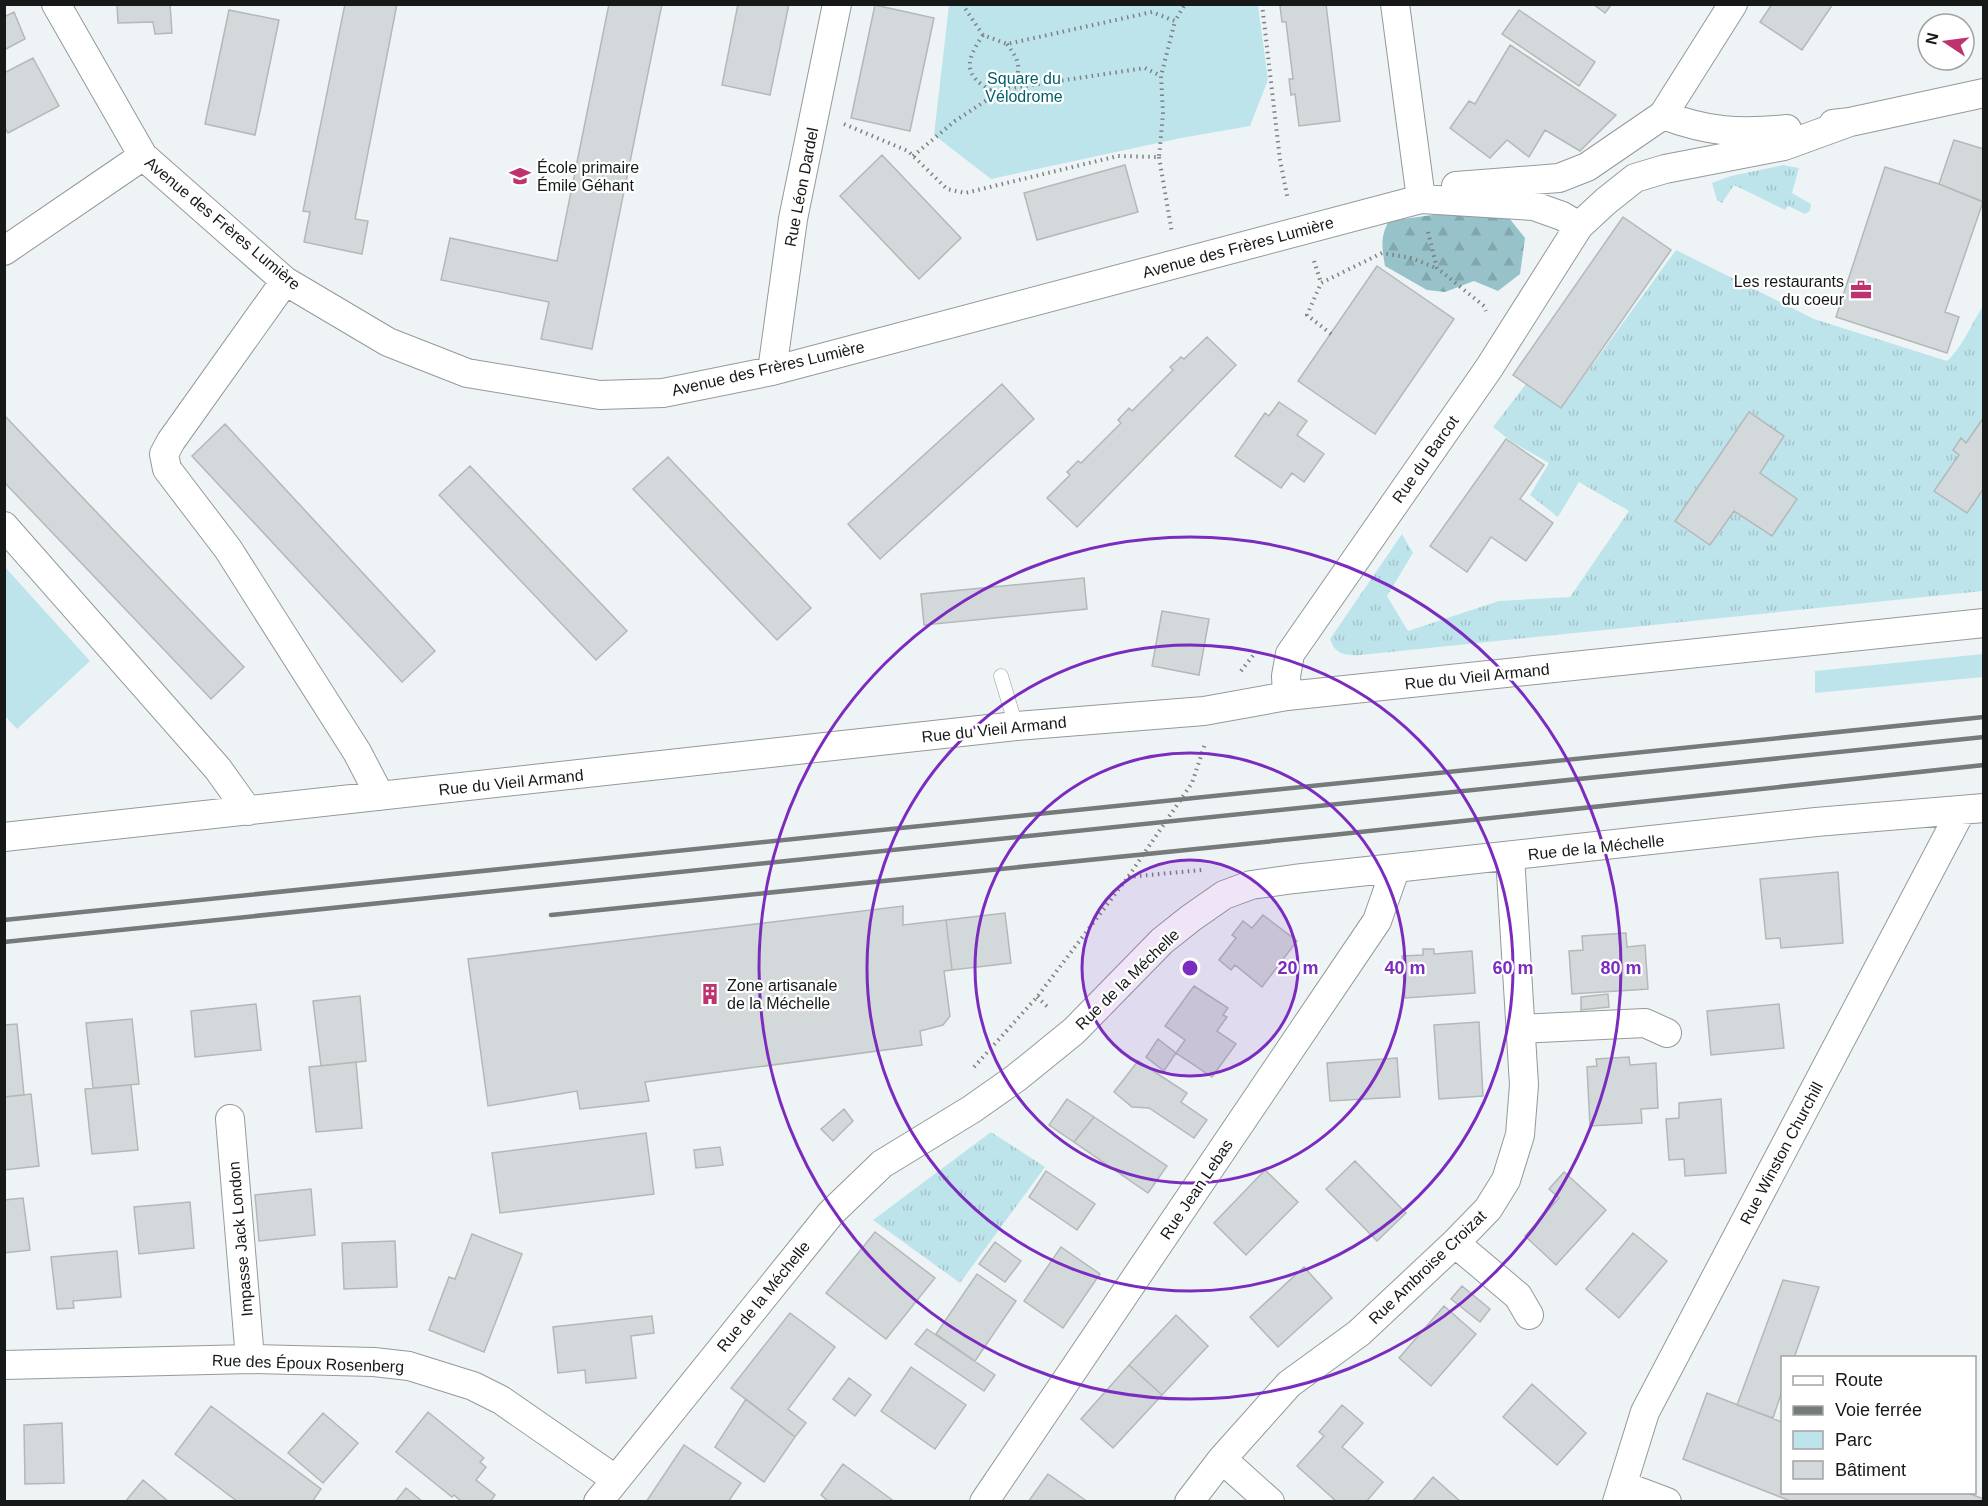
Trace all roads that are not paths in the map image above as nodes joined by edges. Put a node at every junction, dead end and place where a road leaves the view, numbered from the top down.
1 (56, 4) edge
2 (837, 4) edge
3 (1395, 4) edge
4 (1733, 4) edge
5 (1983, 93) edge
6 (1663, 115) junction
7 (1850, 122) junction
8 (143, 156) junction
9 (1665, 169) junction
10 (1573, 172) junction
11 (1421, 199) junction
12 (1579, 226) junction
13 (4, 251) edge
14 (285, 280) junction
15 (772, 370) junction
16 (4, 526) edge
17 (1983, 623) edge
18 (1001, 676) dead end
19 (1287, 696) junction
20 (1016, 726) junction
21 (380, 796) junction
22 (1972, 810) edge
23 (248, 811) junction
24 (4, 837) edge
25 (1510, 856) junction
26 (1395, 870) junction
27 (1520, 1029) junction
28 (1667, 1033) dead end
29 (230, 1119) dead end
30 (1455, 1243) junction
31 (1529, 1315) dead end
32 (250, 1359) junction
33 (4, 1365) edge
34 (1222, 1459) junction
35 (615, 1479) junction
36 (1619, 1493) edge
37 (598, 1502) edge
38 (984, 1502) edge
39 (1189, 1502) edge
40 (1269, 1502) edge
41 (1667, 1502) edge

1 - 8 street, Avenue des Frères Lumière
2 - 15 street, Rue Léon Dardel
3 - 11 street
4 - 6 street
5 - 7 street
6 - 7 street
6 - 9 street
6 - 10 street
7 - 9 street, Rue du Barcot
8 - 13 street
8 - 14 street, Avenue des Frères Lumière
9 - 12 street, Rue du Barcot
10 - 11 street
10 - 12 street
11 - 12 street, Avenue des Frères Lumière
11 - 15 street, Avenue des Frères Lumière
12 - 19 street, Rue du Barcot
14 - 15 street, Avenue des Frères Lumière
14 - 21 street
16 - 23 street
17 - 19 street, Rue du Vieil Armand
18 - 20 lane
19 - 20 street, Rue du Vieil Armand
20 - 21 street, Rue du Vieil Armand
21 - 23 street, Rue du Vieil Armand
22 - 25 street, Rue de la Méchelle
22 - 36 street, Rue Winston Churchill
23 - 24 street, Rue du Vieil Armand
25 - 26 street, Rue de la Méchelle
25 - 27 street, Rue Ambroise Croizat
26 - 35 street, Rue de la Méchelle
26 - 38 street, Rue Jean Lebas
27 - 28 street
27 - 30 street, Rue Ambroise Croizat
29 - 32 street, Impasse Jack London
30 - 31 street
30 - 34 street, Rue Ambroise Croizat
32 - 33 street, Rue des Époux Rosenberg
32 - 35 street, Rue des Époux Rosenberg
34 - 39 street, Rue Ambroise Croizat
34 - 40 street
35 - 37 street, Rue de la Méchelle
36 - 41 street

